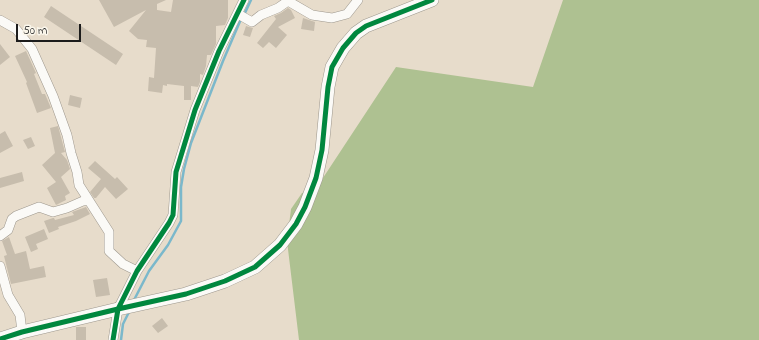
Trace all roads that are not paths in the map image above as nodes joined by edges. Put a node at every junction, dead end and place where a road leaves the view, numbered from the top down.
1 (244, 0) edge
2 (358, 0) edge
3 (432, 0) edge
4 (238, 14) junction
5 (0, 20) edge
6 (88, 200) junction
7 (0, 236) edge
8 (0, 266) edge
9 (137, 271) junction
10 (118, 309) junction
11 (22, 332) junction
12 (0, 339) edge
13 (113, 340) edge

1 - 4 street
2 - 4 street
3 - 10 street
4 - 9 street
5 - 6 street
6 - 7 street
6 - 9 street
8 - 11 street
9 - 10 street
10 - 11 street
10 - 13 street
11 - 12 street

